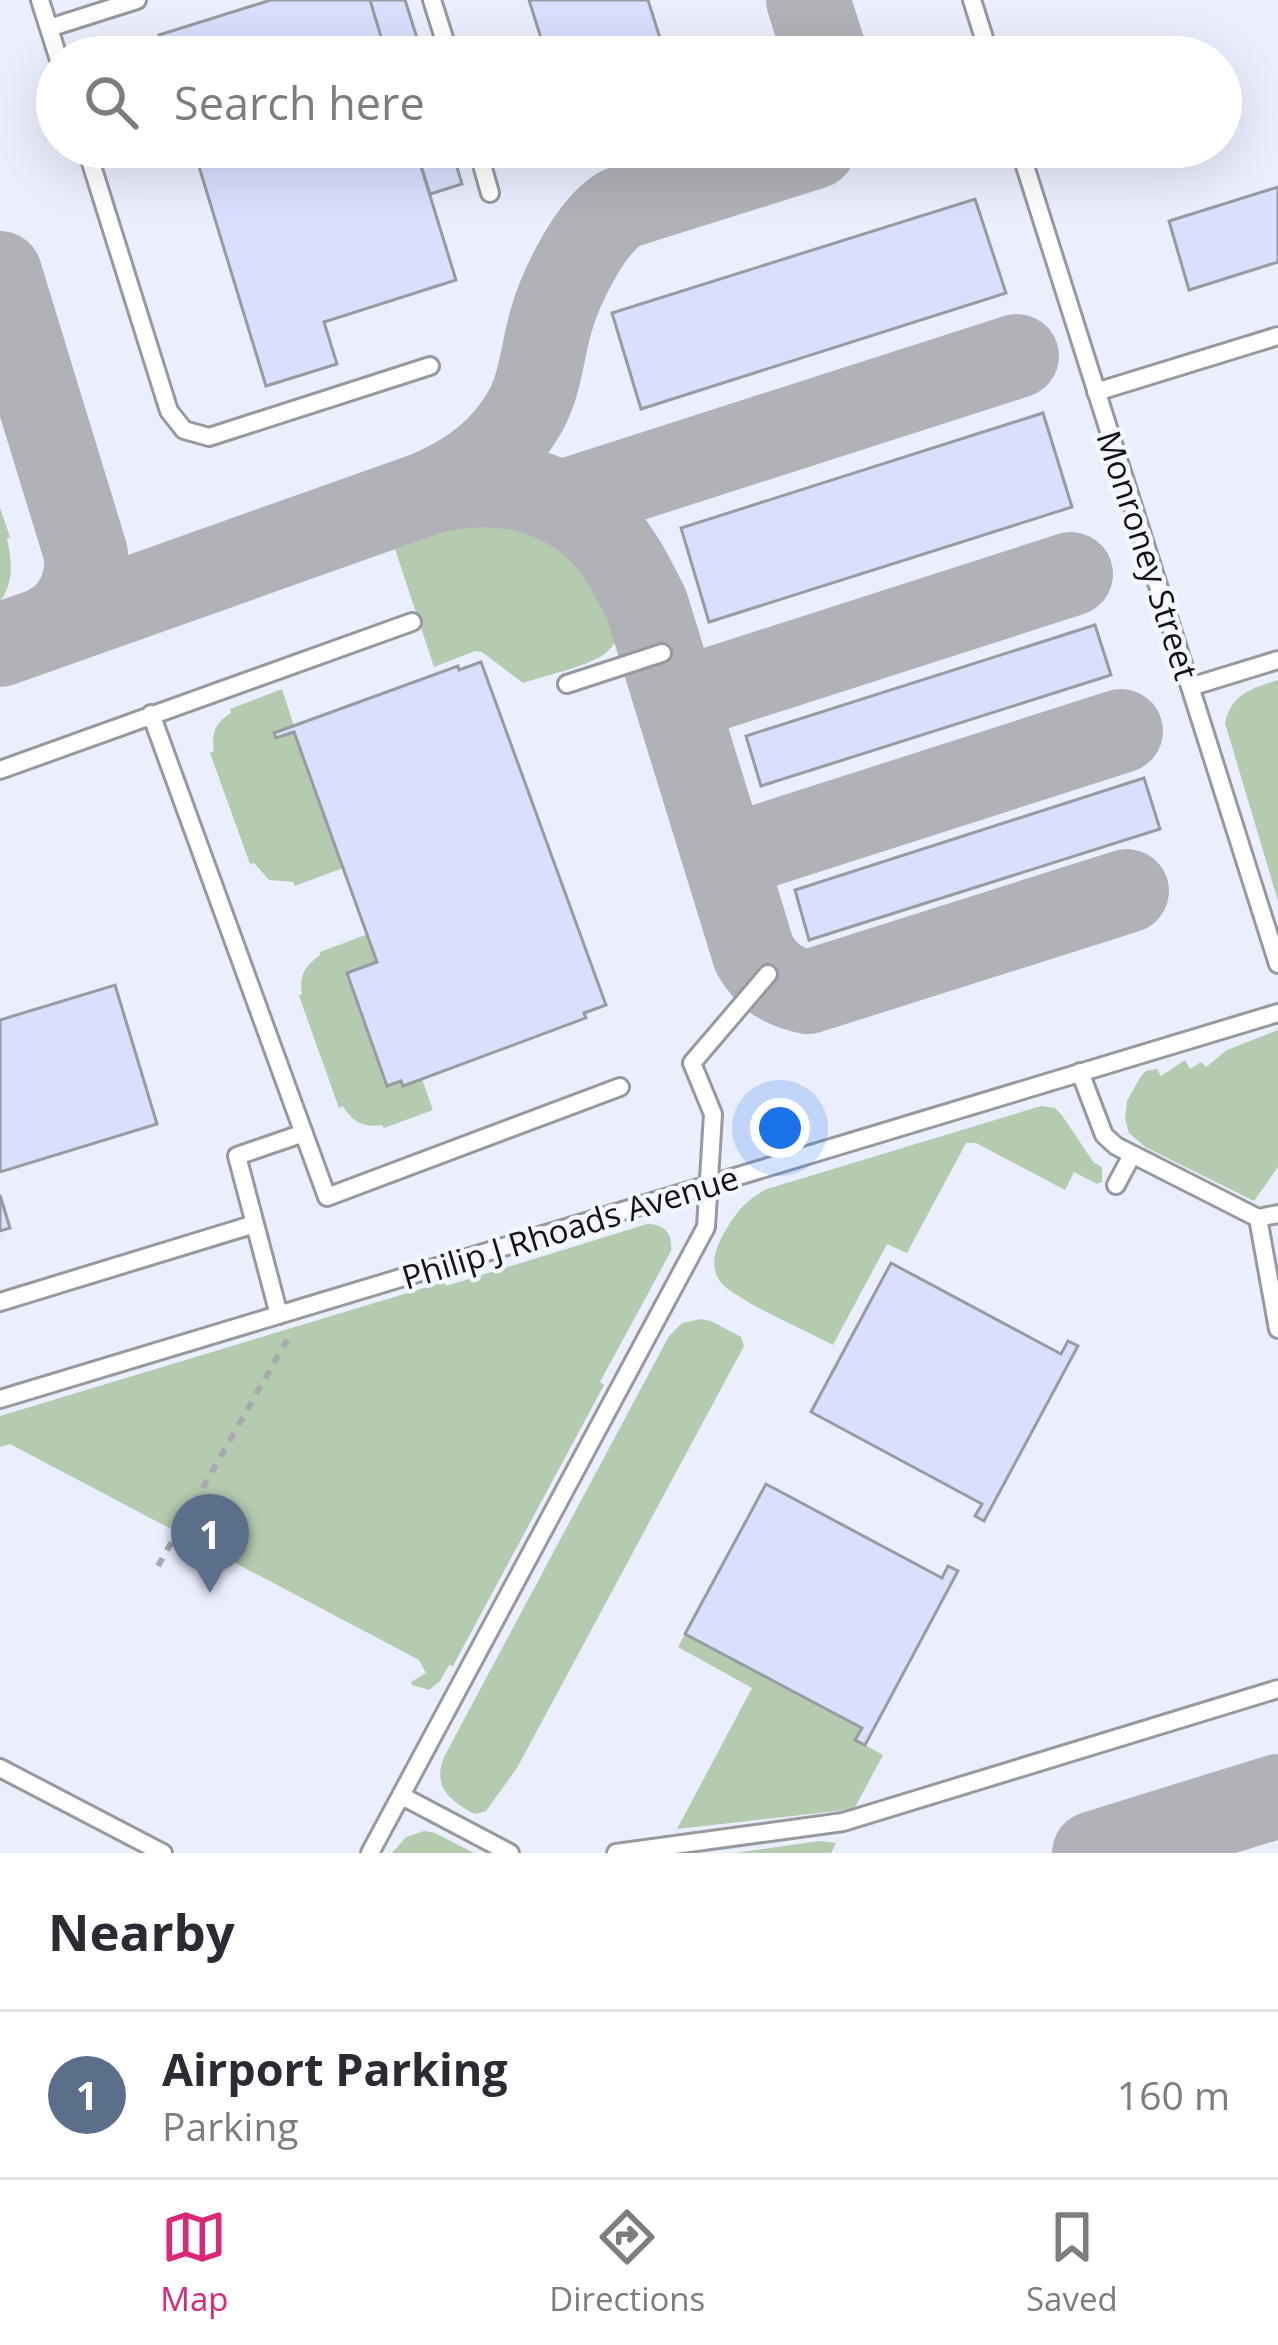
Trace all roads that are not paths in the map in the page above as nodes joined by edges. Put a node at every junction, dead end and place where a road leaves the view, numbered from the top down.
1 (40, 0) edge
2 (137, 0) edge
3 (432, 0) edge
4 (972, 0) edge
5 (49, 28) junction
6 (51, 36) edge
7 (443, 36) edge
8 (983, 36) edge
9 (93, 168) edge
10 (483, 168) edge
11 (1026, 168) edge
12 (490, 193) dead end
13 (1278, 336) edge
14 (430, 366) dead end
15 (1096, 392) junction
16 (412, 622) dead end
17 (662, 653) dead end
18 (1278, 660) edge
19 (567, 684) dead end
20 (1190, 687) junction
21 (151, 714) junction
22 (0, 770) edge
23 (1278, 964) edge
24 (768, 974) dead end
25 (1278, 1013) edge
26 (1080, 1072) junction
27 (620, 1087) dead end
28 (304, 1133) junction
29 (1132, 1155) junction
30 (710, 1185) junction
31 (1116, 1185) dead end
32 (1278, 1214) edge
33 (1258, 1218) junction
34 (255, 1224) junction
35 (0, 1302) edge
36 (279, 1315) junction
37 (1278, 1329) edge
38 (0, 1400) edge
39 (1278, 1689) edge
40 (0, 1768) edge
41 (402, 1796) junction
42 (163, 1853) edge
43 (370, 1853) edge
44 (510, 1853) edge
45 (616, 1853) edge

1 - 5 lane
2 - 5 lane
3 - 7 lane
4 - 8 lane
5 - 6 lane
9 - 14 lane
10 - 12 lane
11 - 15 lane, Monroney Street
13 - 15 lane
15 - 20 lane, Monroney Street
16 - 21 lane
17 - 19 lane
18 - 20 lane
20 - 23 lane, Monroney Street
21 - 22 lane
21 - 28 lane
24 - 30 lane
25 - 26 lane, Philip J Rhoads Avenue
26 - 29 lane
26 - 30 lane, Philip J Rhoads Avenue
27 - 28 lane
28 - 34 lane
29 - 31 lane
29 - 33 lane
30 - 36 lane, Philip J Rhoads Avenue
30 - 41 lane
32 - 33 lane
33 - 37 lane
34 - 35 lane
34 - 36 lane
36 - 38 lane, Philip J Rhoads Avenue
39 - 45 lane
40 - 42 lane
41 - 43 lane
41 - 44 lane

